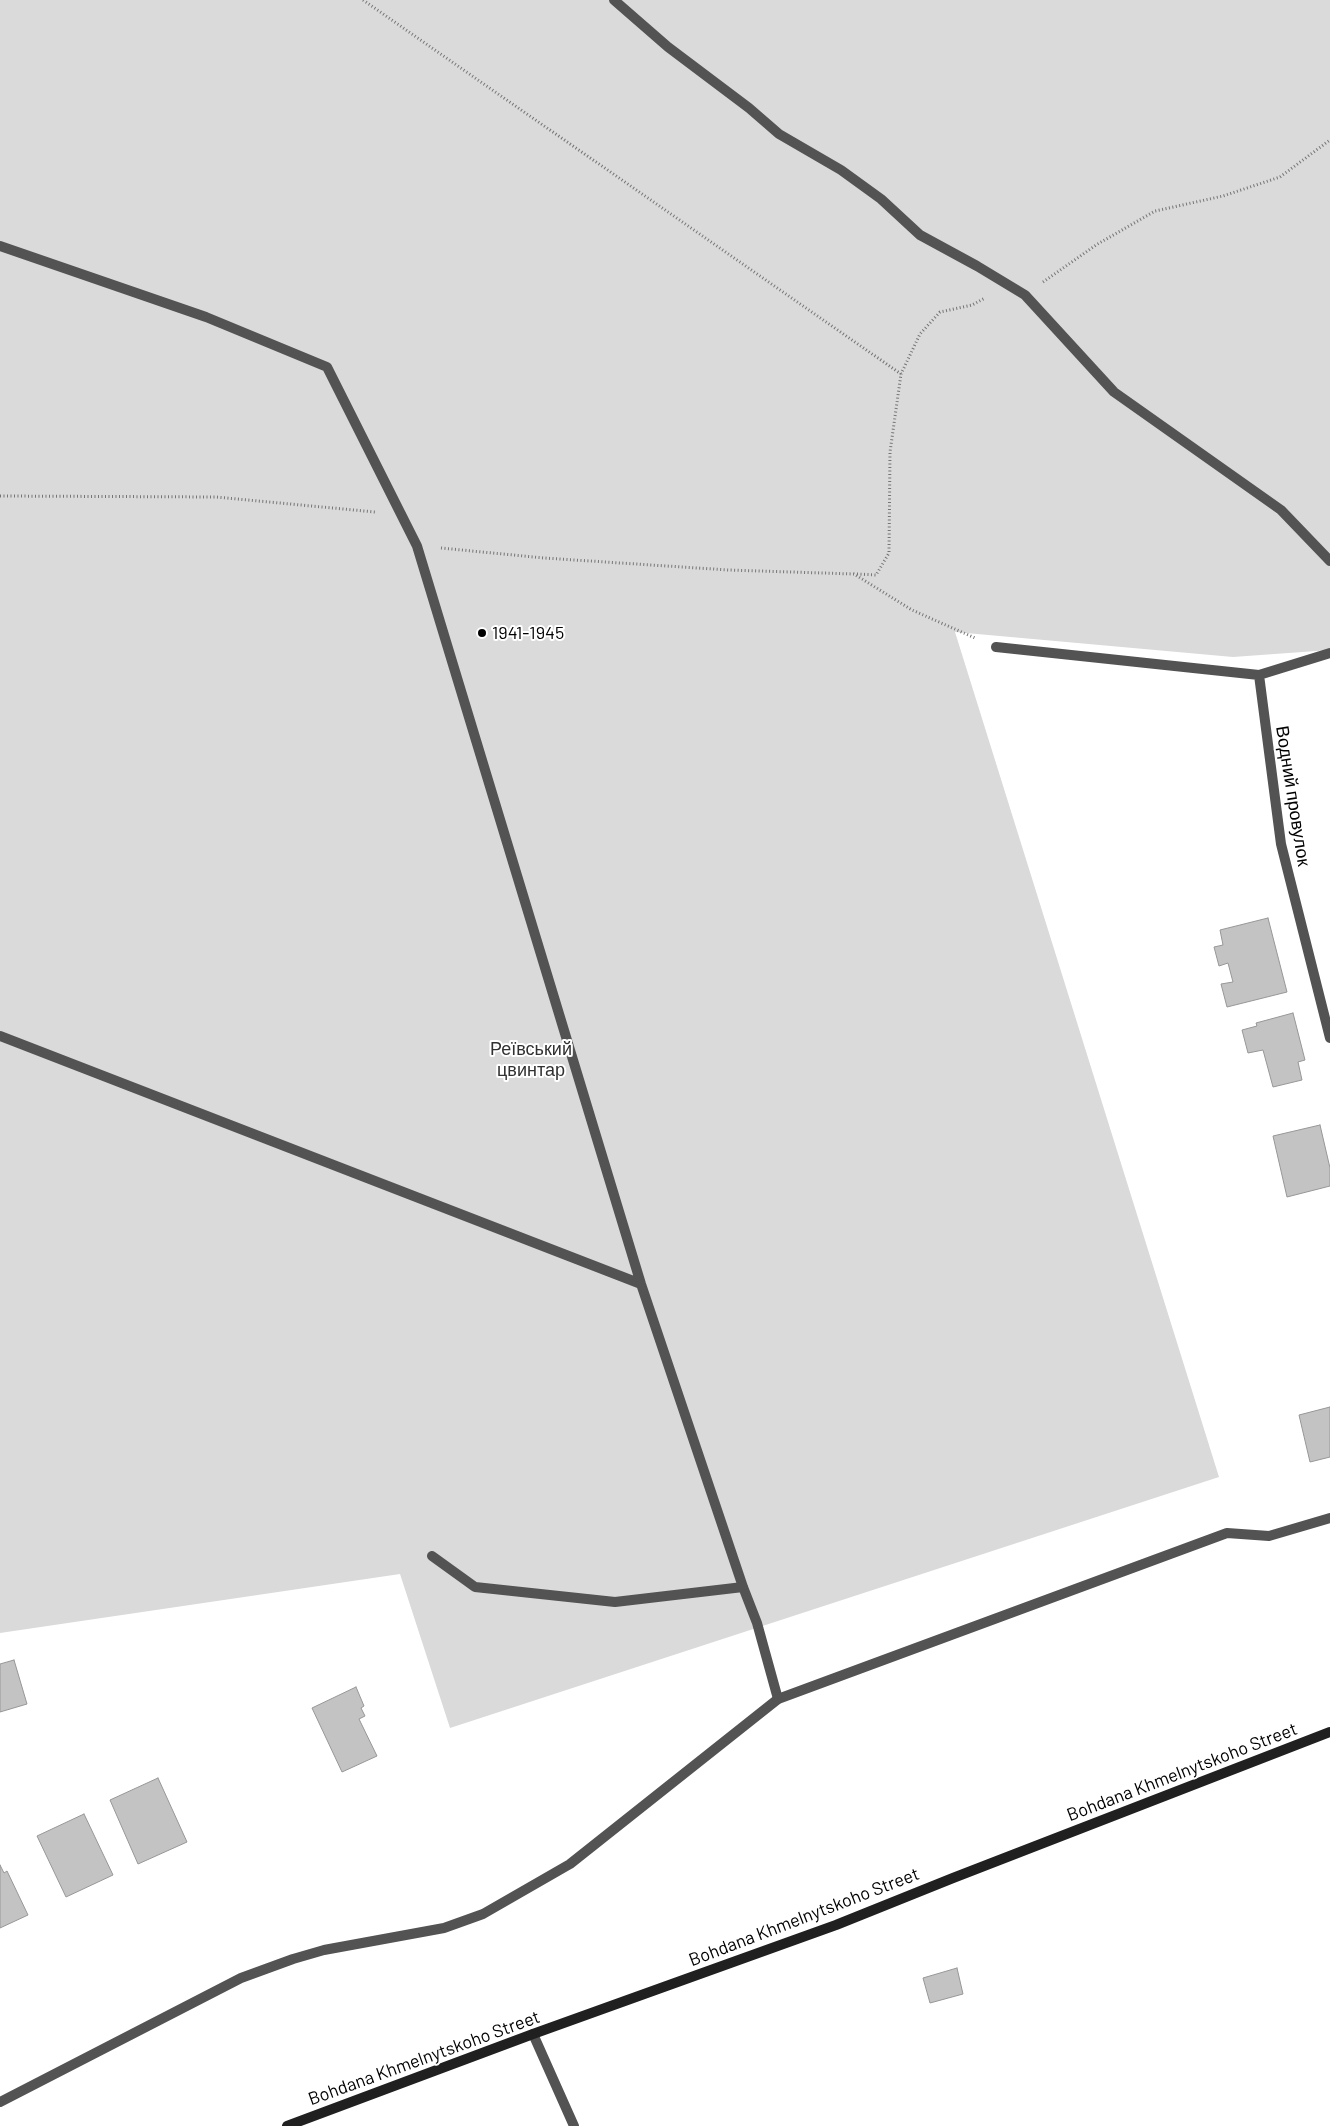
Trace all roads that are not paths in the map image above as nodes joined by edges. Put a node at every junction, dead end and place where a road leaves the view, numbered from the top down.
1 (614, 0) edge
2 (0, 246) edge
3 (1330, 561) edge
4 (996, 648) road end
5 (1330, 653) edge
6 (1259, 675) junction
7 (0, 1036) edge
8 (1330, 1038) edge
9 (641, 1284) junction
10 (1330, 1518) edge
11 (432, 1556) dead end
12 (743, 1587) junction
13 (778, 1699) junction
14 (1330, 1732) edge
15 (534, 2034) junction
16 (0, 2102) edge
17 (287, 2126) edge
18 (574, 2126) edge

1 - 3 street
2 - 9 street
4 - 6 street
5 - 6 street
6 - 8 street, Водний провулок
7 - 9 street
9 - 12 street
10 - 13 street
11 - 12 street
12 - 13 street
13 - 16 street
14 - 15 main road, Bohdana Khmelnytskoho Street
15 - 17 main road, Bohdana Khmelnytskoho Street
15 - 18 street

